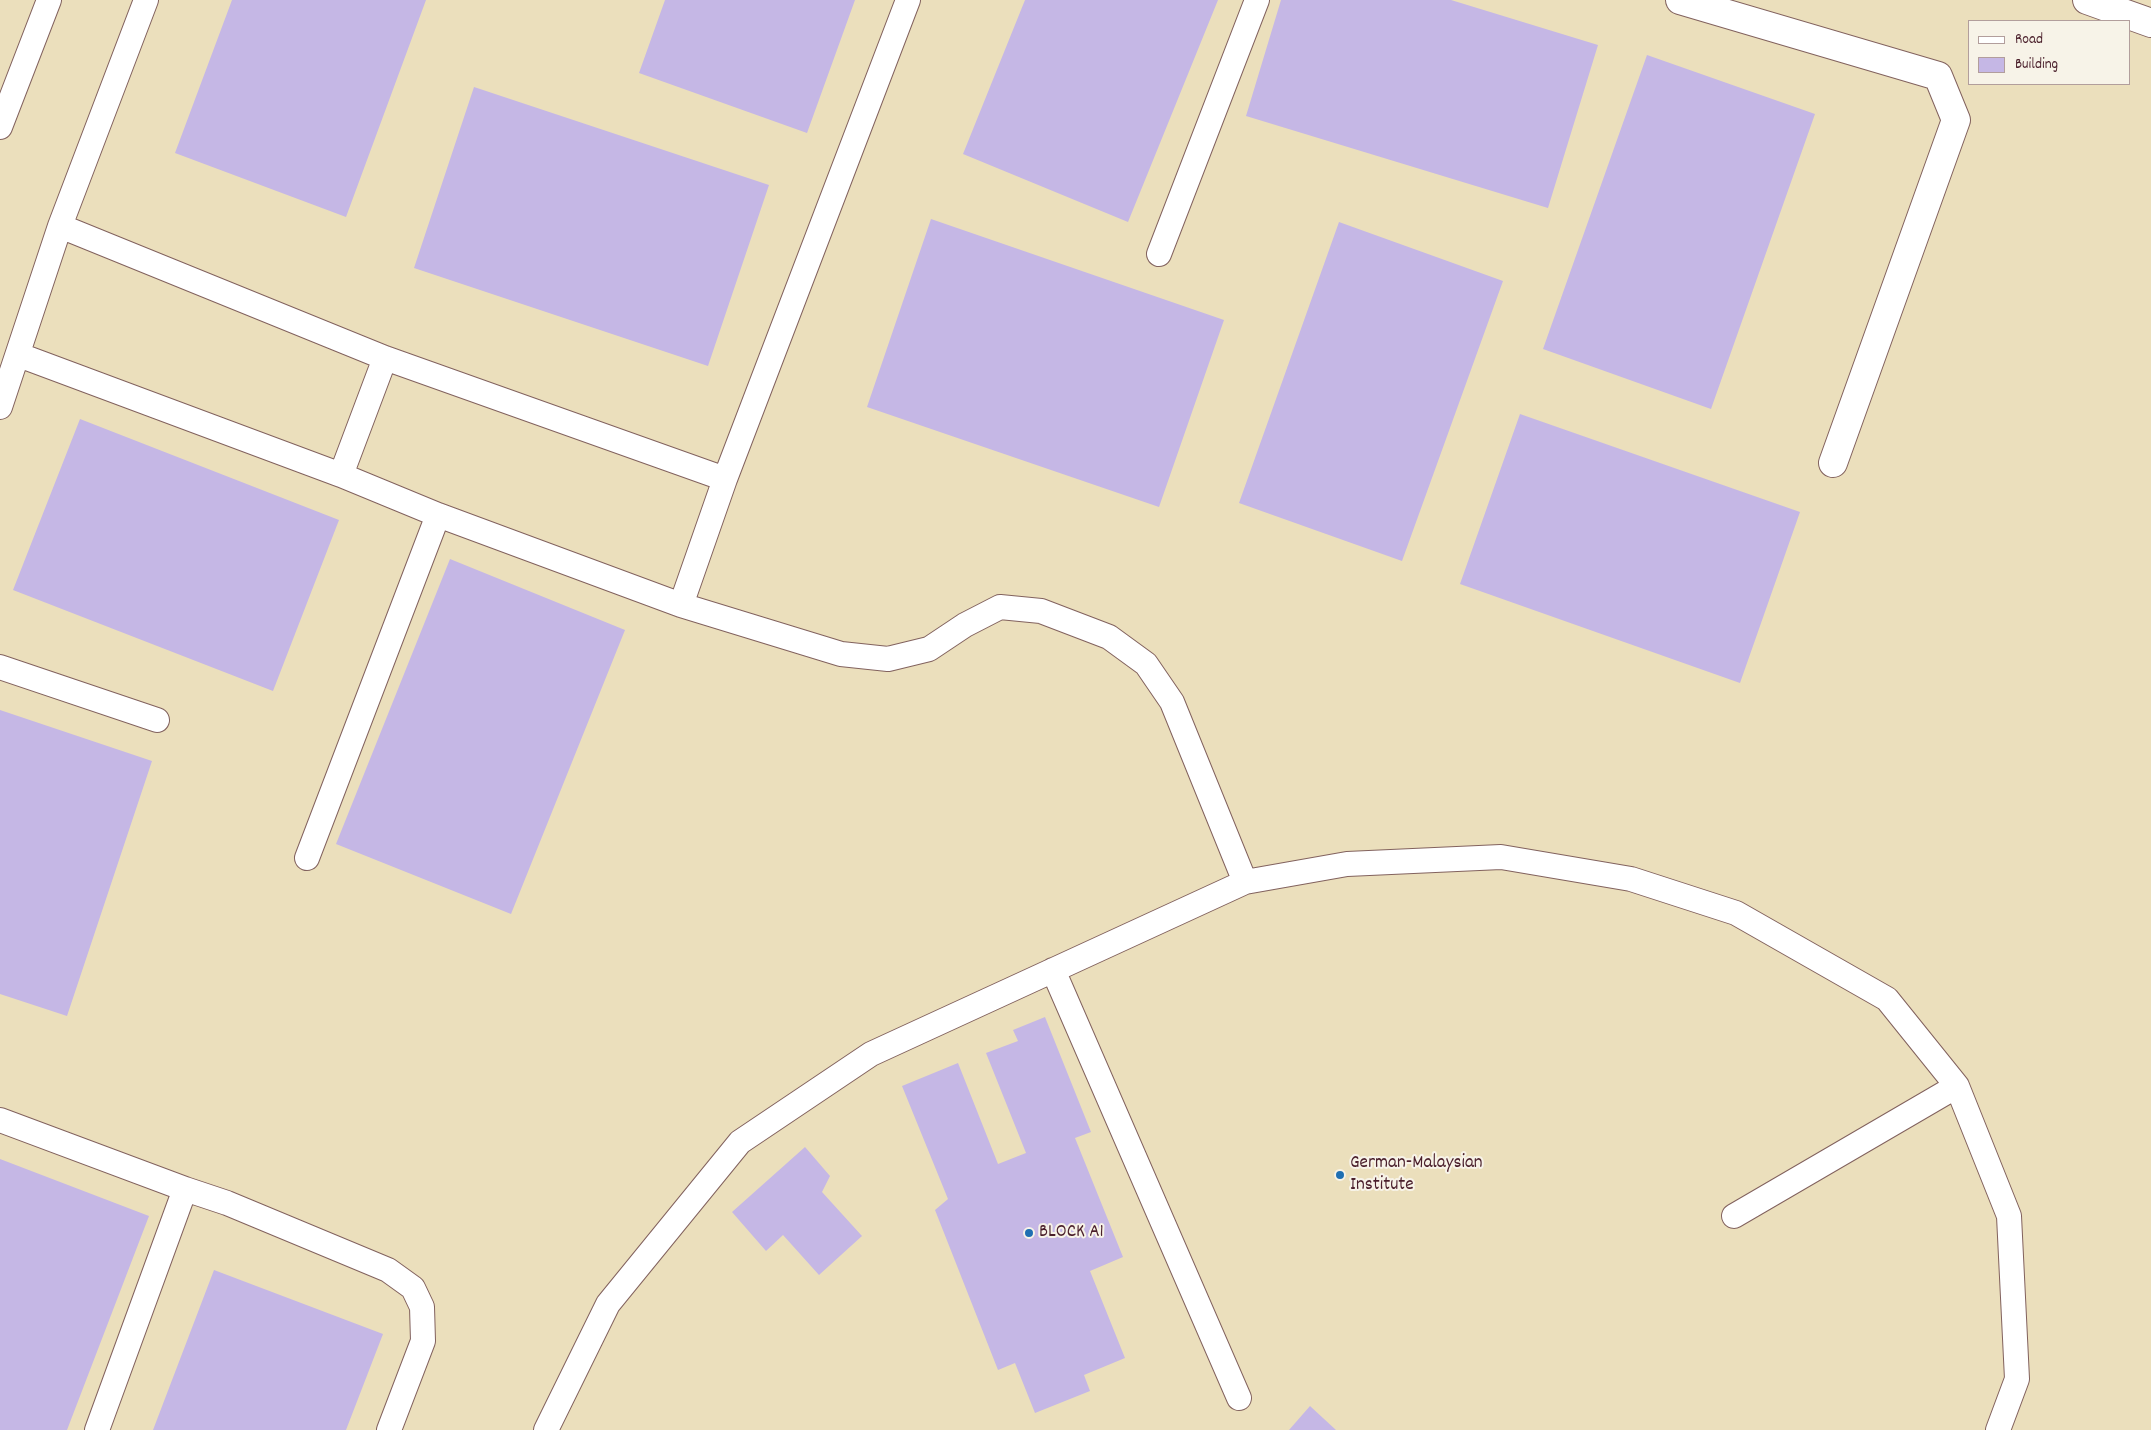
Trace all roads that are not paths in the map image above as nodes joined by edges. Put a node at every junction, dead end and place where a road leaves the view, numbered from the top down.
1 (49, 0) edge
2 (146, 0) edge
3 (908, 0) edge
4 (1257, 0) edge
5 (1680, 0) edge
6 (2087, 0) edge
7 (2151, 23) edge
8 (0, 127) edge
9 (60, 226) junction
10 (1159, 254) dead end
11 (19, 355) junction
12 (385, 358) junction
13 (0, 407) edge
14 (1832, 463) dead end
15 (342, 475) junction
16 (725, 479) junction
17 (438, 515) junction
18 (681, 605) junction
19 (0, 667) edge
20 (158, 720) dead end
21 (308, 858) dead end
22 (1245, 882) junction
23 (1053, 970) junction
24 (1957, 1086) junction
25 (0, 1120) edge
26 (185, 1189) junction
27 (1734, 1216) dead end
28 (1239, 1398) dead end
29 (97, 1430) edge
30 (389, 1430) edge
31 (546, 1430) edge
32 (1998, 1430) edge

1 - 8 lane
2 - 9 lane
3 - 16 lane
4 - 10 lane
5 - 14 street
6 - 7 street
9 - 11 lane
9 - 12 lane
11 - 13 lane
11 - 15 lane
12 - 15 lane
12 - 16 lane
15 - 17 lane
16 - 18 lane
17 - 18 lane
17 - 21 lane
18 - 22 lane
19 - 20 lane
22 - 23 lane
22 - 24 lane
23 - 28 lane
23 - 31 lane
24 - 27 lane
24 - 32 lane
25 - 26 lane
26 - 29 lane
26 - 30 lane

